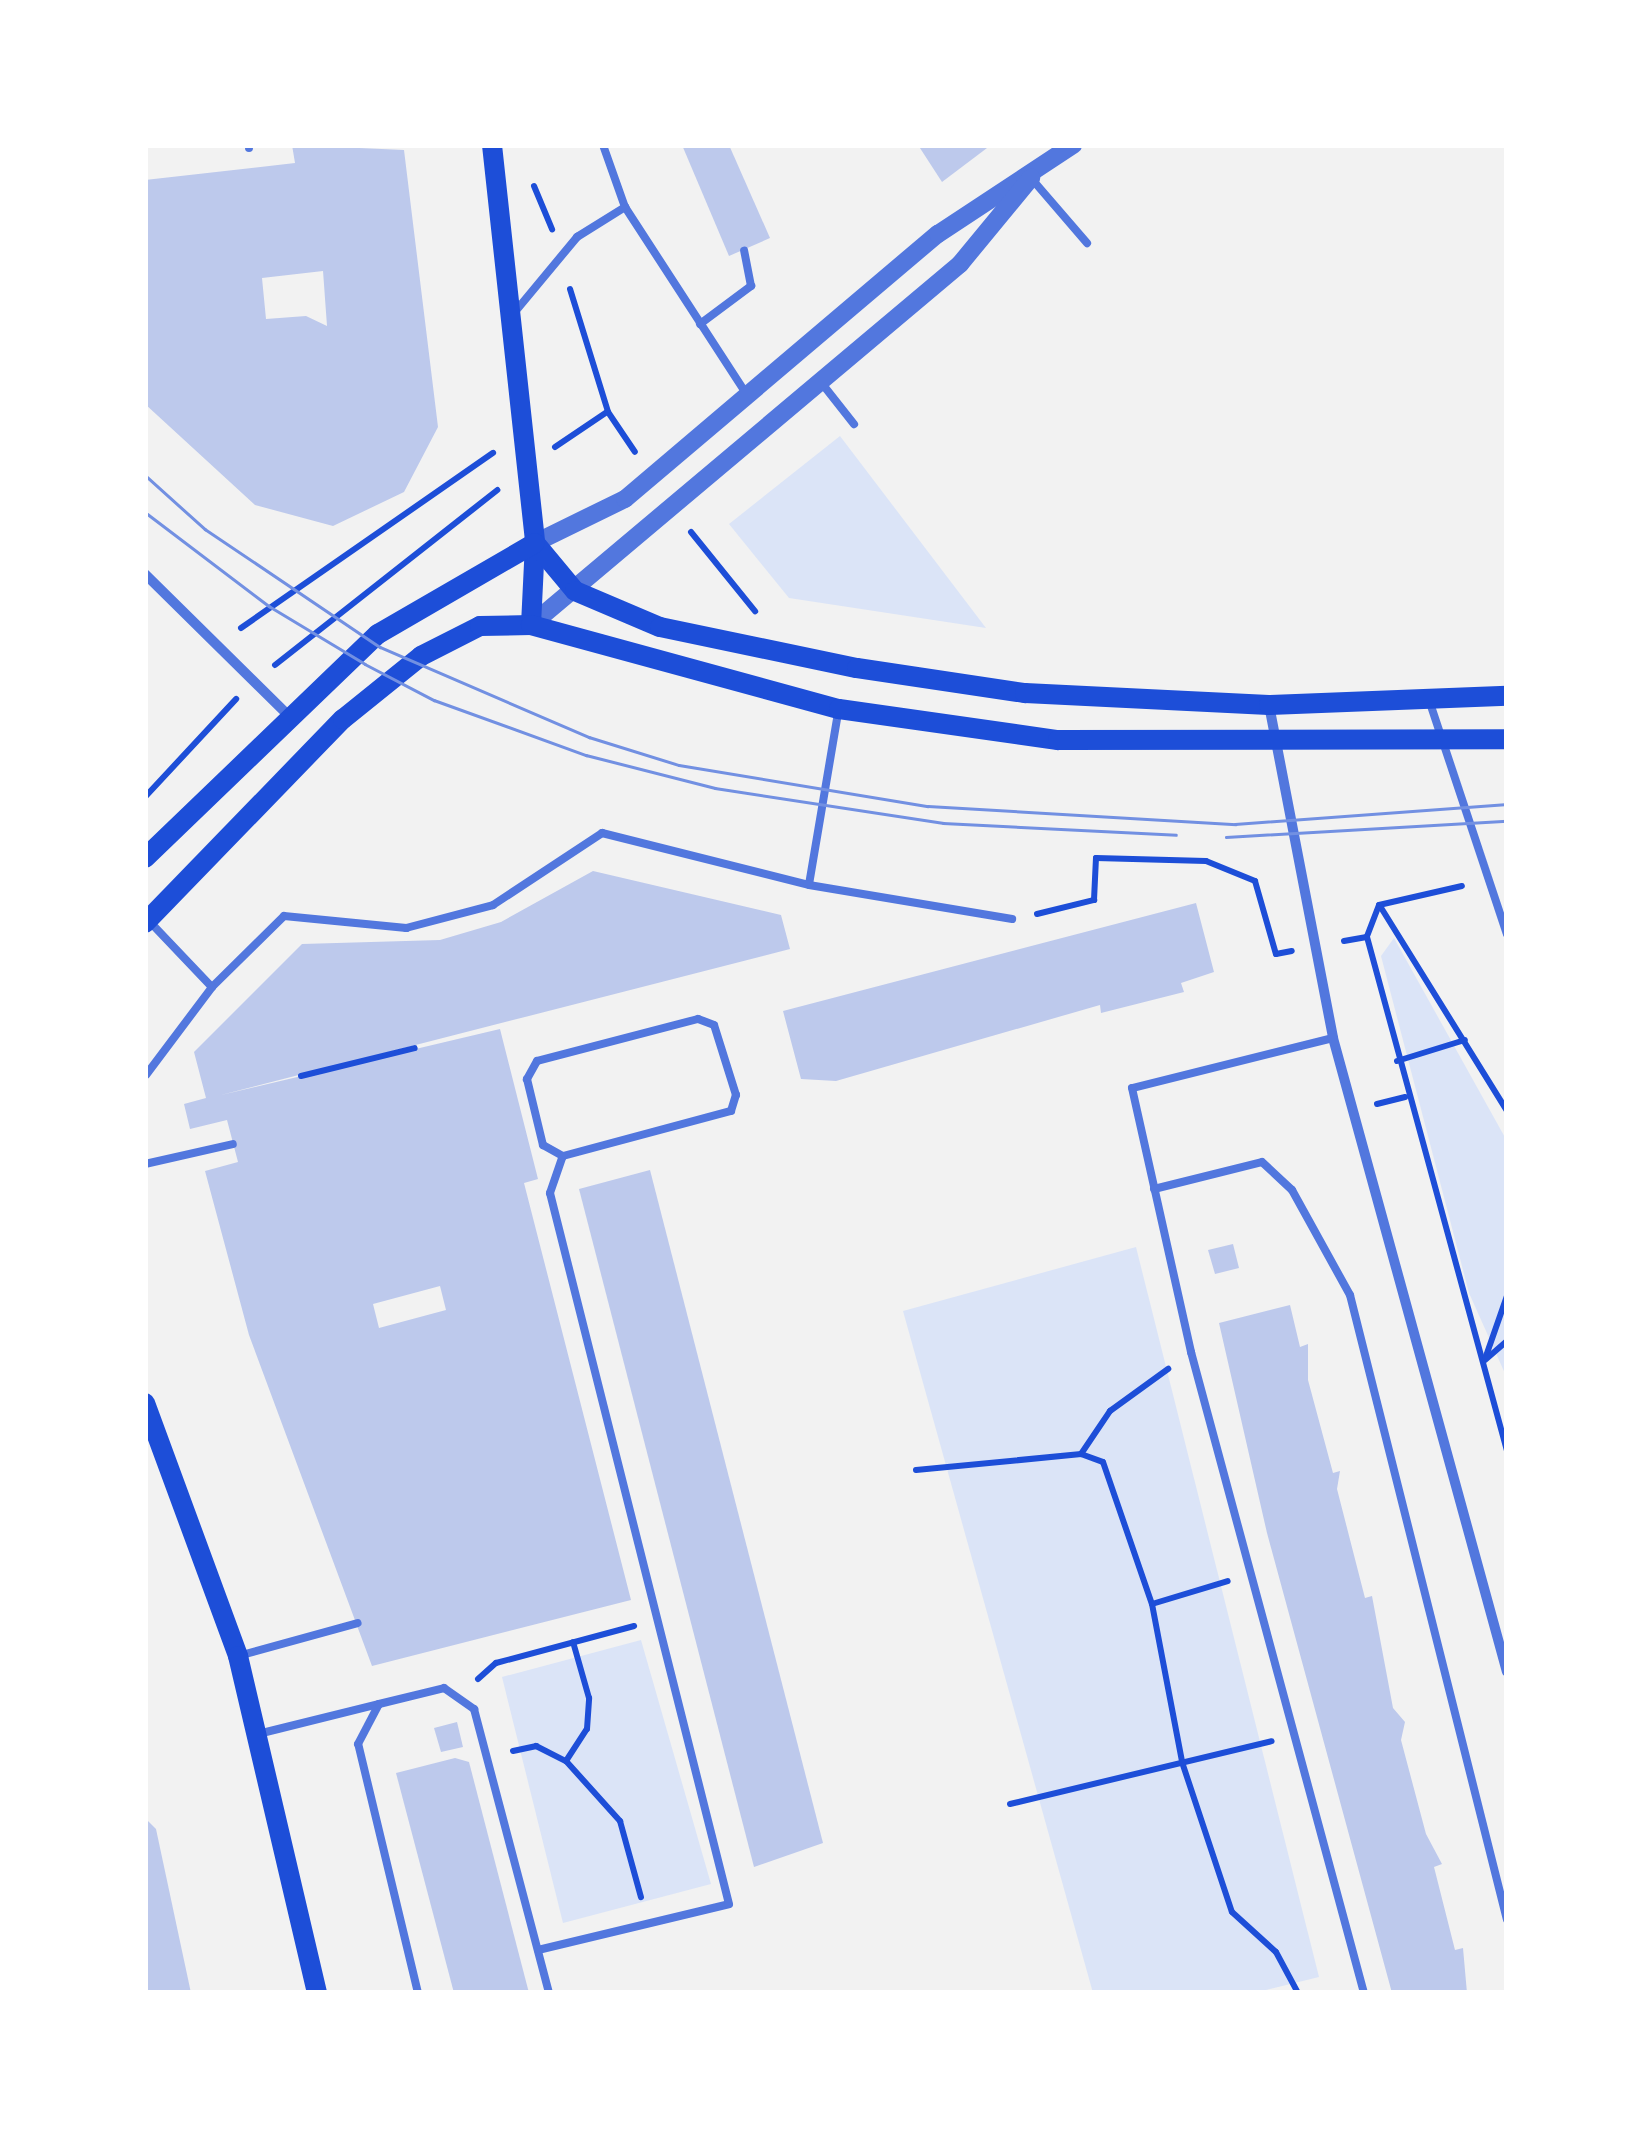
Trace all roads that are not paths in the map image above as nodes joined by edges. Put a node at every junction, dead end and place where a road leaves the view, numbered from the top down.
1 (492, 145) edge
2 (603, 145) edge
3 (1072, 145) edge
4 (1031, 178) junction
5 (625, 207) junction
6 (1086, 243) dead end
7 (744, 251) dead end
8 (508, 320) junction
9 (700, 324) junction
10 (820, 380) junction
11 (745, 392) junction
12 (854, 424) dead end
13 (536, 542) junction
14 (145, 574) edge
15 (575, 591) junction
16 (531, 625) junction
17 (1507, 696) edge
18 (1429, 699) junction
19 (1269, 705) junction
20 (839, 709) junction
21 (290, 717) junction
22 (1507, 739) edge
23 (1444, 744) junction
24 (1275, 746) junction
25 (145, 858) edge
26 (809, 885) junction
27 (1012, 920) road end
28 (147, 922) edge
29 (1507, 935) edge
30 (212, 987) junction
31 (1333, 1038) junction
32 (146, 1075) edge
33 (233, 1144) dead end
34 (563, 1156) junction
35 (145, 1164) edge
36 (1154, 1189) junction
37 (145, 1403) edge
38 (358, 1624) dead end
39 (238, 1656) junction
40 (1507, 1672) edge
41 (379, 1704) junction
42 (258, 1734) junction
43 (1507, 1920) edge
44 (538, 1950) junction
45 (317, 1993) edge
46 (418, 1993) edge
47 (549, 1993) edge
48 (1364, 1993) edge

1 - 8 main road
2 - 5 lane
3 - 4 street
4 - 6 lane
4 - 10 street
4 - 11 street
5 - 8 lane
5 - 9 lane
7 - 9 lane
8 - 13 main road
9 - 11 lane
10 - 12 lane
10 - 15 street
11 - 13 street
13 - 15 main road
13 - 16 main road
13 - 21 main road
14 - 21 street
15 - 16 street
15 - 19 main road
16 - 20 main road
16 - 28 main road
17 - 18 main road
18 - 19 main road
18 - 23 lane
19 - 24 street
20 - 24 main road
20 - 26 lane
21 - 25 main road
22 - 23 main road
23 - 24 main road
23 - 29 lane
24 - 31 street
26 - 27 lane
26 - 30 lane
28 - 30 lane
30 - 32 lane
31 - 36 lane
31 - 40 street
33 - 35 lane
34 - 34 lane
34 - 44 lane
36 - 43 lane
36 - 48 lane
37 - 39 main road
38 - 39 lane
39 - 42 main road
41 - 42 lane
41 - 44 lane
41 - 46 lane
42 - 45 main road
44 - 47 lane

